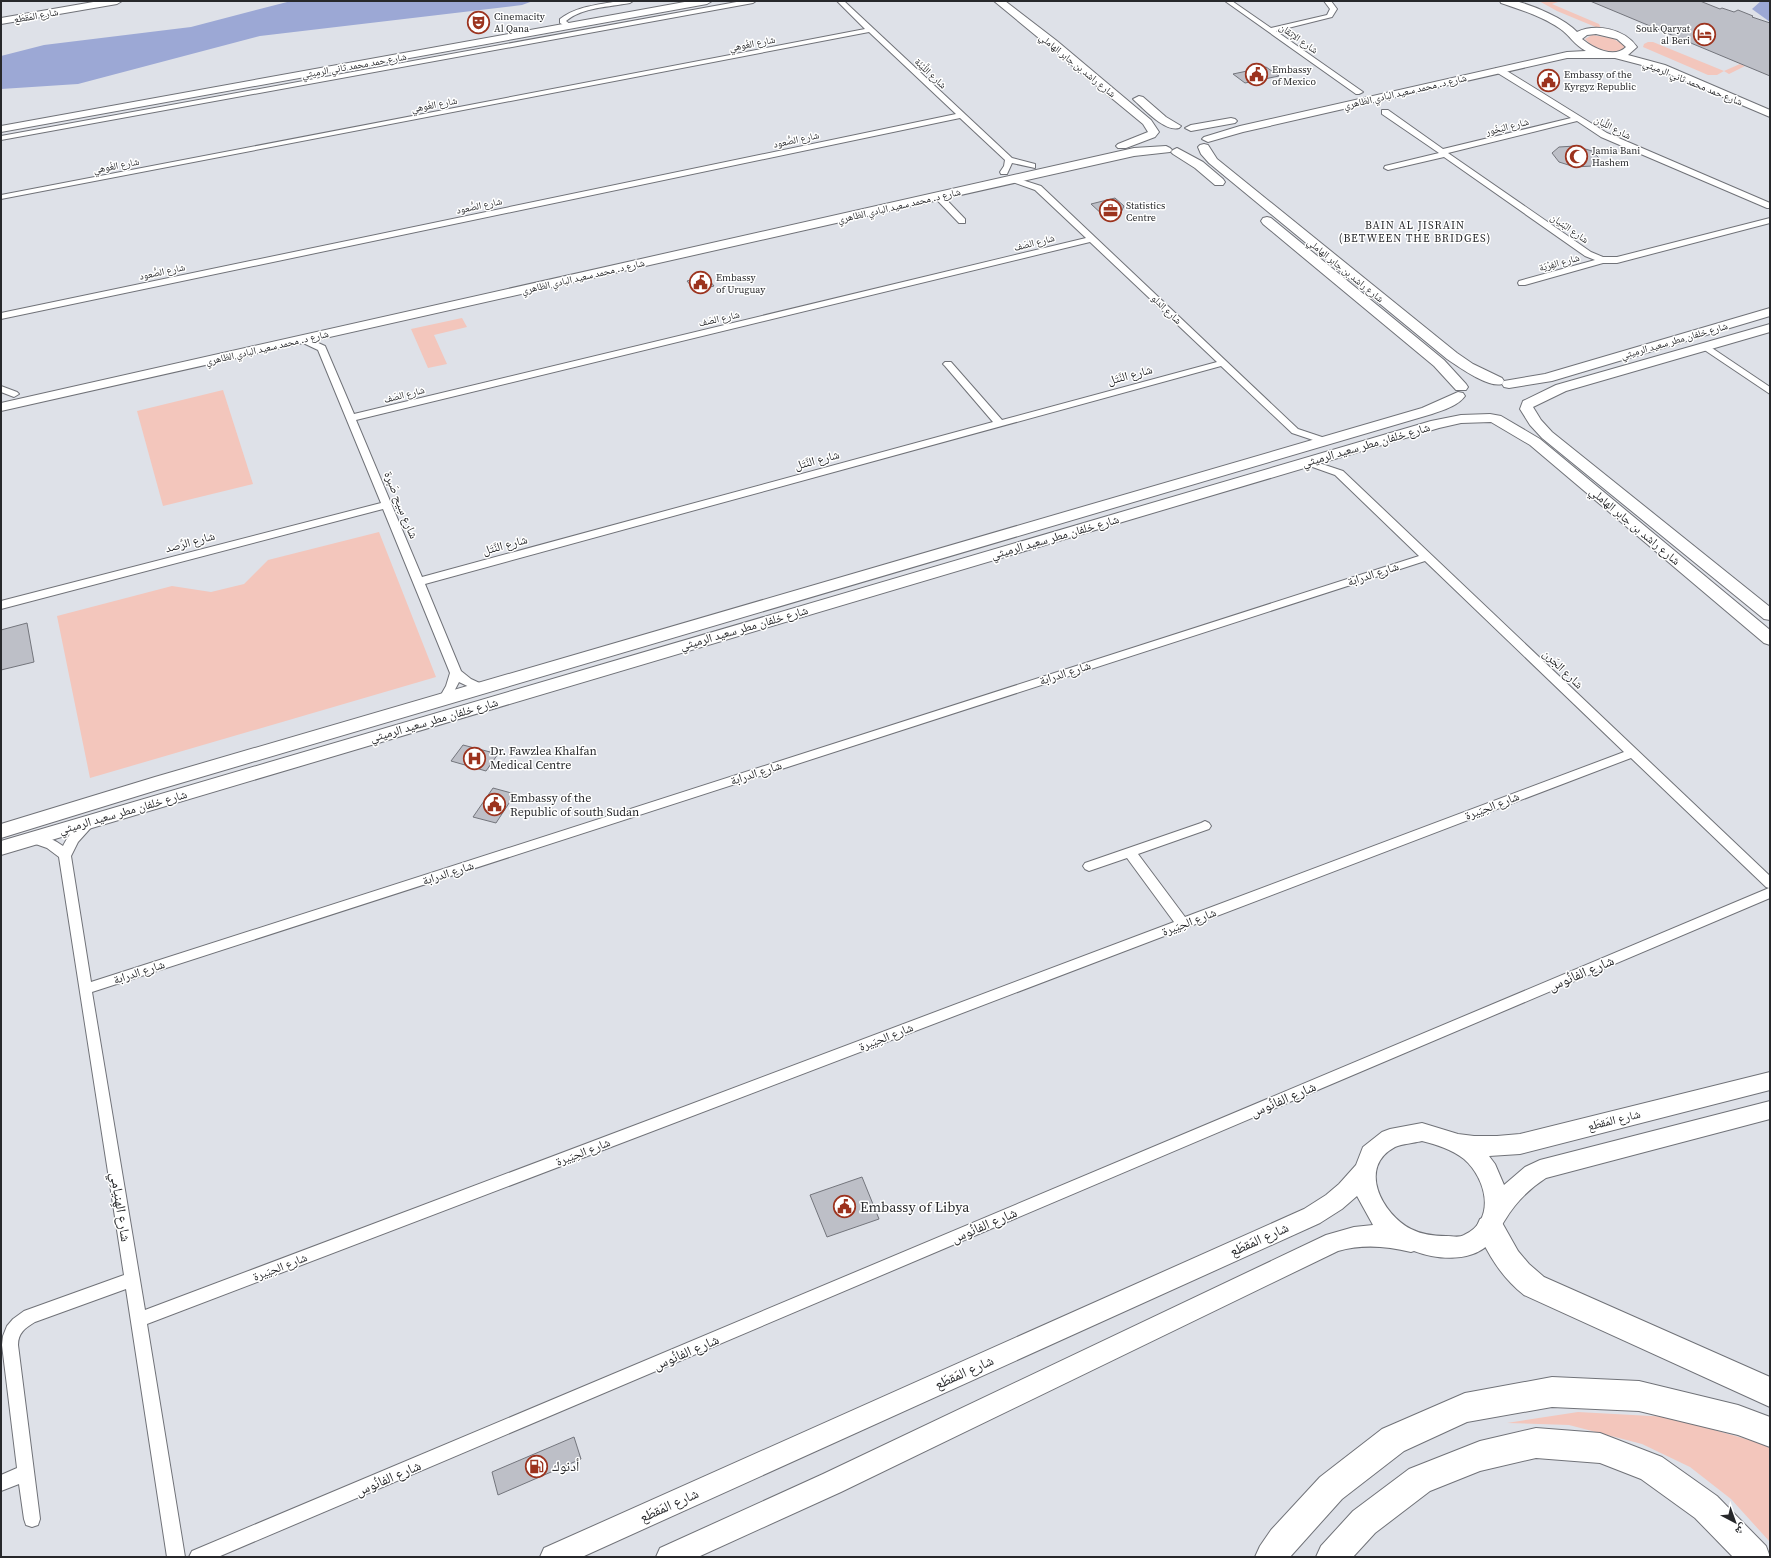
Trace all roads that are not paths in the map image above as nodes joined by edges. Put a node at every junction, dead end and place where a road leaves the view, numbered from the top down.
1 (87, 1) edge
2 (117, 1) edge
3 (630, 1) edge
4 (707, 1) edge
5 (749, 1) edge
6 (840, 1) edge
7 (999, 1) edge
8 (1228, 1) edge
9 (1327, 1) edge
10 (1505, 1) edge
11 (1522, 1) edge
12 (1, 15) edge
13 (1, 21) edge
14 (569, 26) junction
15 (870, 30) junction
16 (1270, 30) junction
17 (1596, 31) junction
18 (1576, 39) junction
19 (480, 46) junction
20 (1632, 47) junction
21 (1609, 54) junction
22 (1499, 70) junction
23 (1359, 92) junction
24 (1132, 93) dead end
25 (1770, 105) edge
26 (1385, 112) dead end
27 (1770, 114) edge
28 (961, 115) junction
29 (1577, 119) junction
30 (1176, 126) junction
31 (1191, 128) junction
32 (1, 129) edge
33 (20, 130) junction
34 (1152, 133) junction
35 (1, 138) edge
36 (1206, 143) junction
37 (1172, 151) junction
38 (1444, 153) junction
39 (1009, 160) junction
40 (1388, 168) dead end
41 (1035, 170) junction
42 (1009, 176) junction
43 (1038, 188) junction
44 (938, 196) junction
45 (1, 197) edge
46 (910, 198) junction
47 (1770, 206) edge
48 (1770, 220) edge
49 (962, 221) dead end
50 (1092, 239) junction
51 (1299, 248) junction
52 (1285, 252) dead end
53 (1602, 260) junction
54 (1522, 283) dead end
55 (1770, 312) edge
56 (1, 316) edge
57 (1770, 328) edge
58 (336, 332) junction
59 (302, 339) junction
60 (1706, 347) junction
61 (322, 348) junction
62 (1223, 363) junction
63 (948, 364) dead end
64 (1503, 383) junction
65 (63, 388) junction
66 (1, 389) edge
67 (1460, 391) junction
68 (1770, 391) edge
69 (14, 394) junction
70 (1, 397) edge
71 (1, 407) edge
72 (1528, 407) junction
73 (351, 418) junction
74 (1493, 418) junction
75 (1000, 424) junction
76 (1294, 431) junction
77 (1325, 441) junction
78 (1294, 450) junction
79 (1336, 454) junction
80 (1307, 462) junction
81 (1339, 473) junction
82 (1205, 476) junction
83 (1217, 489) junction
84 (386, 505) junction
85 (1426, 557) junction
86 (418, 582) junction
87 (1, 605) edge
88 (1770, 614) edge
89 (1770, 639) edge
90 (456, 673) junction
91 (482, 689) junction
92 (444, 700) junction
93 (1633, 753) junction
94 (157, 793) junction
95 (90, 822) junction
96 (1205, 826) dead end
97 (1, 831) edge
98 (34, 839) junction
99 (1, 848) edge
100 (1129, 852) junction
101 (65, 856) junction
102 (1089, 866) dead end
103 (1770, 884) edge
104 (1770, 893) edge
105 (1184, 924) junction
106 (86, 989) junction
107 (1770, 1081) edge
108 (1770, 1110) edge
109 (1457, 1143) junction
110 (1364, 1172) junction
111 (1493, 1221) junction
112 (1411, 1242) junction
113 (133, 1278) junction
114 (139, 1320) junction
115 (6, 1360) edge
116 (1770, 1392) edge
117 (1770, 1432) edge
118 (26, 1473) junction
119 (1, 1483) edge
120 (32, 1519) dead end
121 (176, 1557) edge
122 (198, 1557) edge
123 (553, 1557) edge
124 (669, 1557) edge
125 (1272, 1557) edge
126 (1332, 1557) edge
127 (1755, 1557) edge

1 - 12 street, شارع المَقطَع
2 - 13 street, شارع المَقطَع
3 - 14 street
4 - 14 street, شارع حمد محمد ثاني الرميثي
5 - 19 street
6 - 15 street, شارع اللَّيْنَة
7 - 34 street, شارع راشد بن جابر الهاملي
8 - 16 street, شارع الإتقان
9 - 16 street
10 - 18 street
11 - 17 street
14 - 19 street, شارع حمد محمد ثاني الرميثي
15 - 28 street, شارع اللَّيْنَة
15 - 45 street, شارع الغُوهي
16 - 23 street, شارع الإتقان
17 - 18 street, شارع د. محمد سعيد البادي الظاهري
17 - 20 street, شارع حمد محمد ثاني الرميثي
18 - 21 street
18 - 23 street, شارع د. محمد سعيد البادي الظاهري
19 - 33 street, شارع حمد محمد ثاني الرميثي
20 - 21 street
20 - 25 street, شارع حمد محمد ثاني الرميثي
21 - 22 street, شارع د. محمد سعيد البادي الظاهري
21 - 27 street, شارع حمد محمد ثاني الرميثي
22 - 29 street, شارع اللِّبان
22 - 36 street, شارع د. محمد سعيد البادي الظاهري
23 - 31 street, شارع د. محمد سعيد البادي الظاهري
24 - 30 street, شارع راشد بن جابر الهاملي
26 - 38 street, شارع البُنيان
28 - 39 street, شارع اللَّيْنَة
28 - 56 street, شارع الصُّعود
29 - 38 street, شارع البَخُور
29 - 47 street, شارع اللِّبان
30 - 31 street
30 - 34 street, شارع د. محمد سعيد البادي الظاهري
31 - 36 street
32 - 33 street, شارع حمد محمد ثاني الرميثي
33 - 35 street
34 - 37 street, شارع راشد بن جابر الهاملي
34 - 41 street, شارع د. محمد سعيد البادي الظاهري
36 - 37 street, شارع د. محمد سعيد البادي الظاهري
36 - 64 street, شارع راشد بن جابر الهاملي
37 - 41 street, شارع د. محمد سعيد البادي الظاهري
37 - 51 street, شارع راشد بن جابر الهاملي
38 - 40 street, شارع البَخُور
38 - 53 street, شارع البُنيان
39 - 41 street, شارع اللَّيْنَة
39 - 42 street
41 - 42 street, شارع د. محمد سعيد البادي الظاهري
41 - 43 street
42 - 43 street, شارع الدلو
42 - 44 street, شارع د. محمد سعيد البادي الظاهري
42 - 46 street, شارع د. محمد سعيد البادي الظاهري
43 - 50 street, شارع الدلو
44 - 46 street, شارع د. محمد سعيد البادي الظاهري
44 - 49 street
46 - 58 street, شارع د. محمد سعيد البادي الظاهري
46 - 65 street, شارع د. محمد سعيد البادي الظاهري
48 - 53 street, شارع البُنيان
50 - 62 street, شارع الدلو
50 - 73 street, شارع الصَف
51 - 52 street
51 - 67 street, شارع راشد بن جابر الهاملي
53 - 54 street, شارع الفِرْيَة
55 - 64 street, شارع خلفان مطر سعيد الرميثي
57 - 60 street, شارع خلفان مطر سعيد الرميثي
58 - 59 street, شارع د. محمد سعيد البادي الظاهري
58 - 61 street
59 - 61 street
59 - 65 street, شارع د. محمد سعيد البادي الظاهري
60 - 68 street
60 - 72 street, شارع خلفان مطر سعيد الرميثي
61 - 73 street, شارع سِيح صَبرة
62 - 75 street, شارع النَّتَل
62 - 76 street, شارع الدلو
63 - 75 street
64 - 67 street, شارع خلفان مطر سعيد الرميثي
64 - 72 street, شارع راشد بن جابر الهاملي
65 - 69 street, شارع د. محمد سعيد البادي الظاهري
65 - 71 street, شارع د. محمد سعيد البادي الظاهري
66 - 69 street
67 - 74 street, شارع راشد بن جابر الهاملي
67 - 77 street, شارع خلفان مطر سعيد الرميثي
69 - 70 street, شارع د. محمد سعيد البادي الظاهري
72 - 74 street, شارع خلفان مطر سعيد الرميثي
72 - 88 street, شارع راشد بن جابر الهاملي
73 - 84 street, شارع سِيح صَبرة
74 - 79 street, شارع خلفان مطر سعيد الرميثي
74 - 89 street, شارع راشد بن جابر الهاملي
75 - 86 street, شارع النَّتَل
76 - 77 street, شارع الدلو
76 - 78 street
77 - 78 street, شارع خلفان مطر سعيد الرميثي
78 - 82 street, شارع خلفان مطر سعيد الرميثي
79 - 80 street, شارع خلفان مطر سعيد الرميثي
79 - 81 street
80 - 81 street, شارع الجَرن
80 - 83 street, شارع خلفان مطر سعيد الرميثي
81 - 85 street, شارع الجَرن
82 - 83 street
82 - 91 street, شارع خلفان مطر سعيد الرميثي
83 - 94 street, شارع خلفان مطر سعيد الرميثي
84 - 86 street, شارع سِيح صَبرة
84 - 87 street, شارع الرَّصد
85 - 93 street, شارع الجَرن
85 - 106 street, شارع الدرابة
86 - 90 street, شارع سِيح صَبرة
90 - 91 street
90 - 92 street
91 - 92 street, شارع خلفان مطر سعيد الرميثي
92 - 94 street, شارع خلفان مطر سعيد الرميثي
93 - 103 street, شارع الجَرن
93 - 105 street, شارع الحِيَيرة
94 - 95 street, شارع خلفان مطر سعيد الرميثي
94 - 97 street, شارع خلفان مطر سعيد الرميثي
95 - 98 street, شارع خلفان مطر سعيد الرميثي
95 - 101 street
96 - 100 street
98 - 99 street, شارع خلفان مطر سعيد الرميثي
98 - 101 street
100 - 102 street
100 - 105 street
101 - 106 street, شارع الهِنيامِي
104 - 122 street, شارع الفانُوس
105 - 114 street, شارع الحِيَيرة
106 - 113 street, شارع الهِنيامِي
107 - 109 street, شارع المَقطَع
108 - 111 street
109 - 110 street
109 - 111 street
110 - 112 street
110 - 123 street, شارع المَقطَع
111 - 112 street
111 - 116 highway
112 - 124 street
113 - 114 street, شارع الهِنيامِي
113 - 115 street
114 - 121 street, شارع الهِنيامِي
115 - 118 street
117 - 125 highway
118 - 119 street
118 - 120 street
126 - 127 highway

